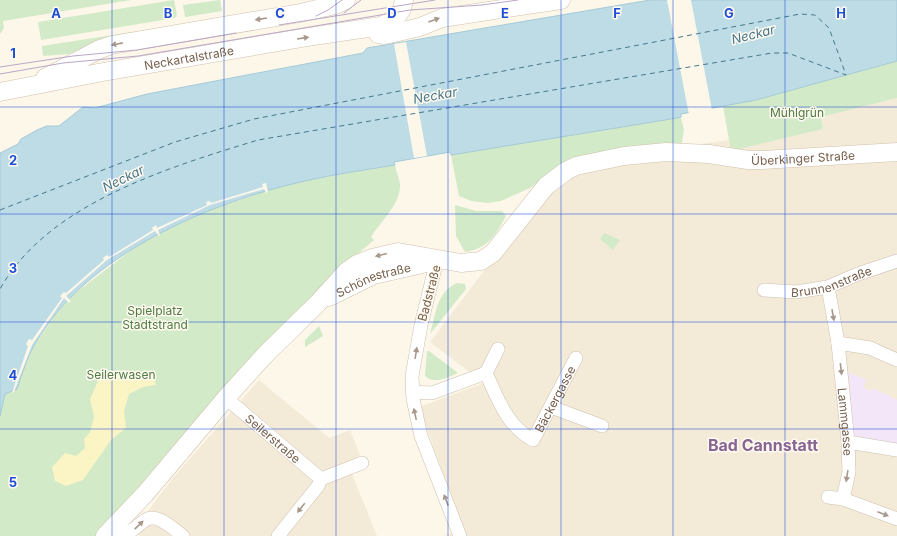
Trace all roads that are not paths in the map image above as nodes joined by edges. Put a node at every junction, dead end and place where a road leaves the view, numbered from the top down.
1 (404, 0) edge
2 (561, 0) edge
3 (340, 3) edge
4 (358, 30) junction
5 (21, 88) junction
6 (0, 92) edge
7 (897, 152) edge
8 (709, 154) joint
9 (437, 260) junction
10 (897, 261) edge
11 (828, 288) junction
12 (764, 290) dead end
13 (318, 303) junction
14 (838, 344) junction
15 (498, 349) dead end
16 (576, 358) dead end
17 (897, 360) edge
18 (486, 373) junction
19 (412, 392) junction
20 (226, 398) junction
21 (551, 407) junction
22 (602, 426) dead end
23 (848, 442) junction
24 (897, 450) edge
25 (362, 463) dead end
26 (322, 479) junction
27 (828, 497) dead end
28 (843, 499) junction
29 (897, 519) edge
30 (114, 536) edge
31 (183, 536) edge
32 (278, 536) edge
33 (460, 536) edge

1 - 4 main road, Neckartalstraße
4 -> 2 main road, Neckartalstraße
3 -> 5 main road, Neckartalstraße
5 -> 4 main road, Neckartalstraße
5 - 6 main road, Neckartalstraße
7 - 8 main road, Überkinger Straße
8 - 9 main road, Badstraße
9 - 13 main road, Schönestraße
9 -> 13 main road, Schönestraße
19 -> 9 street, Badstraße
10 - 11 street, Brunnenstraße
11 - 12 street, Brunnenstraße
11 -> 14 street, Lammgasse
13 - 20 main road, Schönestraße
14 - 17 street
14 -> 23 street, Lammgasse
15 - 18 street
16 - 21 street, Bäckergasse
18 - 19 street
18 - 21 street, Bäckergasse
33 -> 19 street, Badstraße
20 - 26 street, Seilerstraße
20 - 30 main road, Schönestraße
21 - 22 street
23 - 24 street
23 -> 28 street, Lammgasse
25 - 26 street
26 -> 32 street
27 - 28 street
28 -> 29 street
30 -> 31 street

